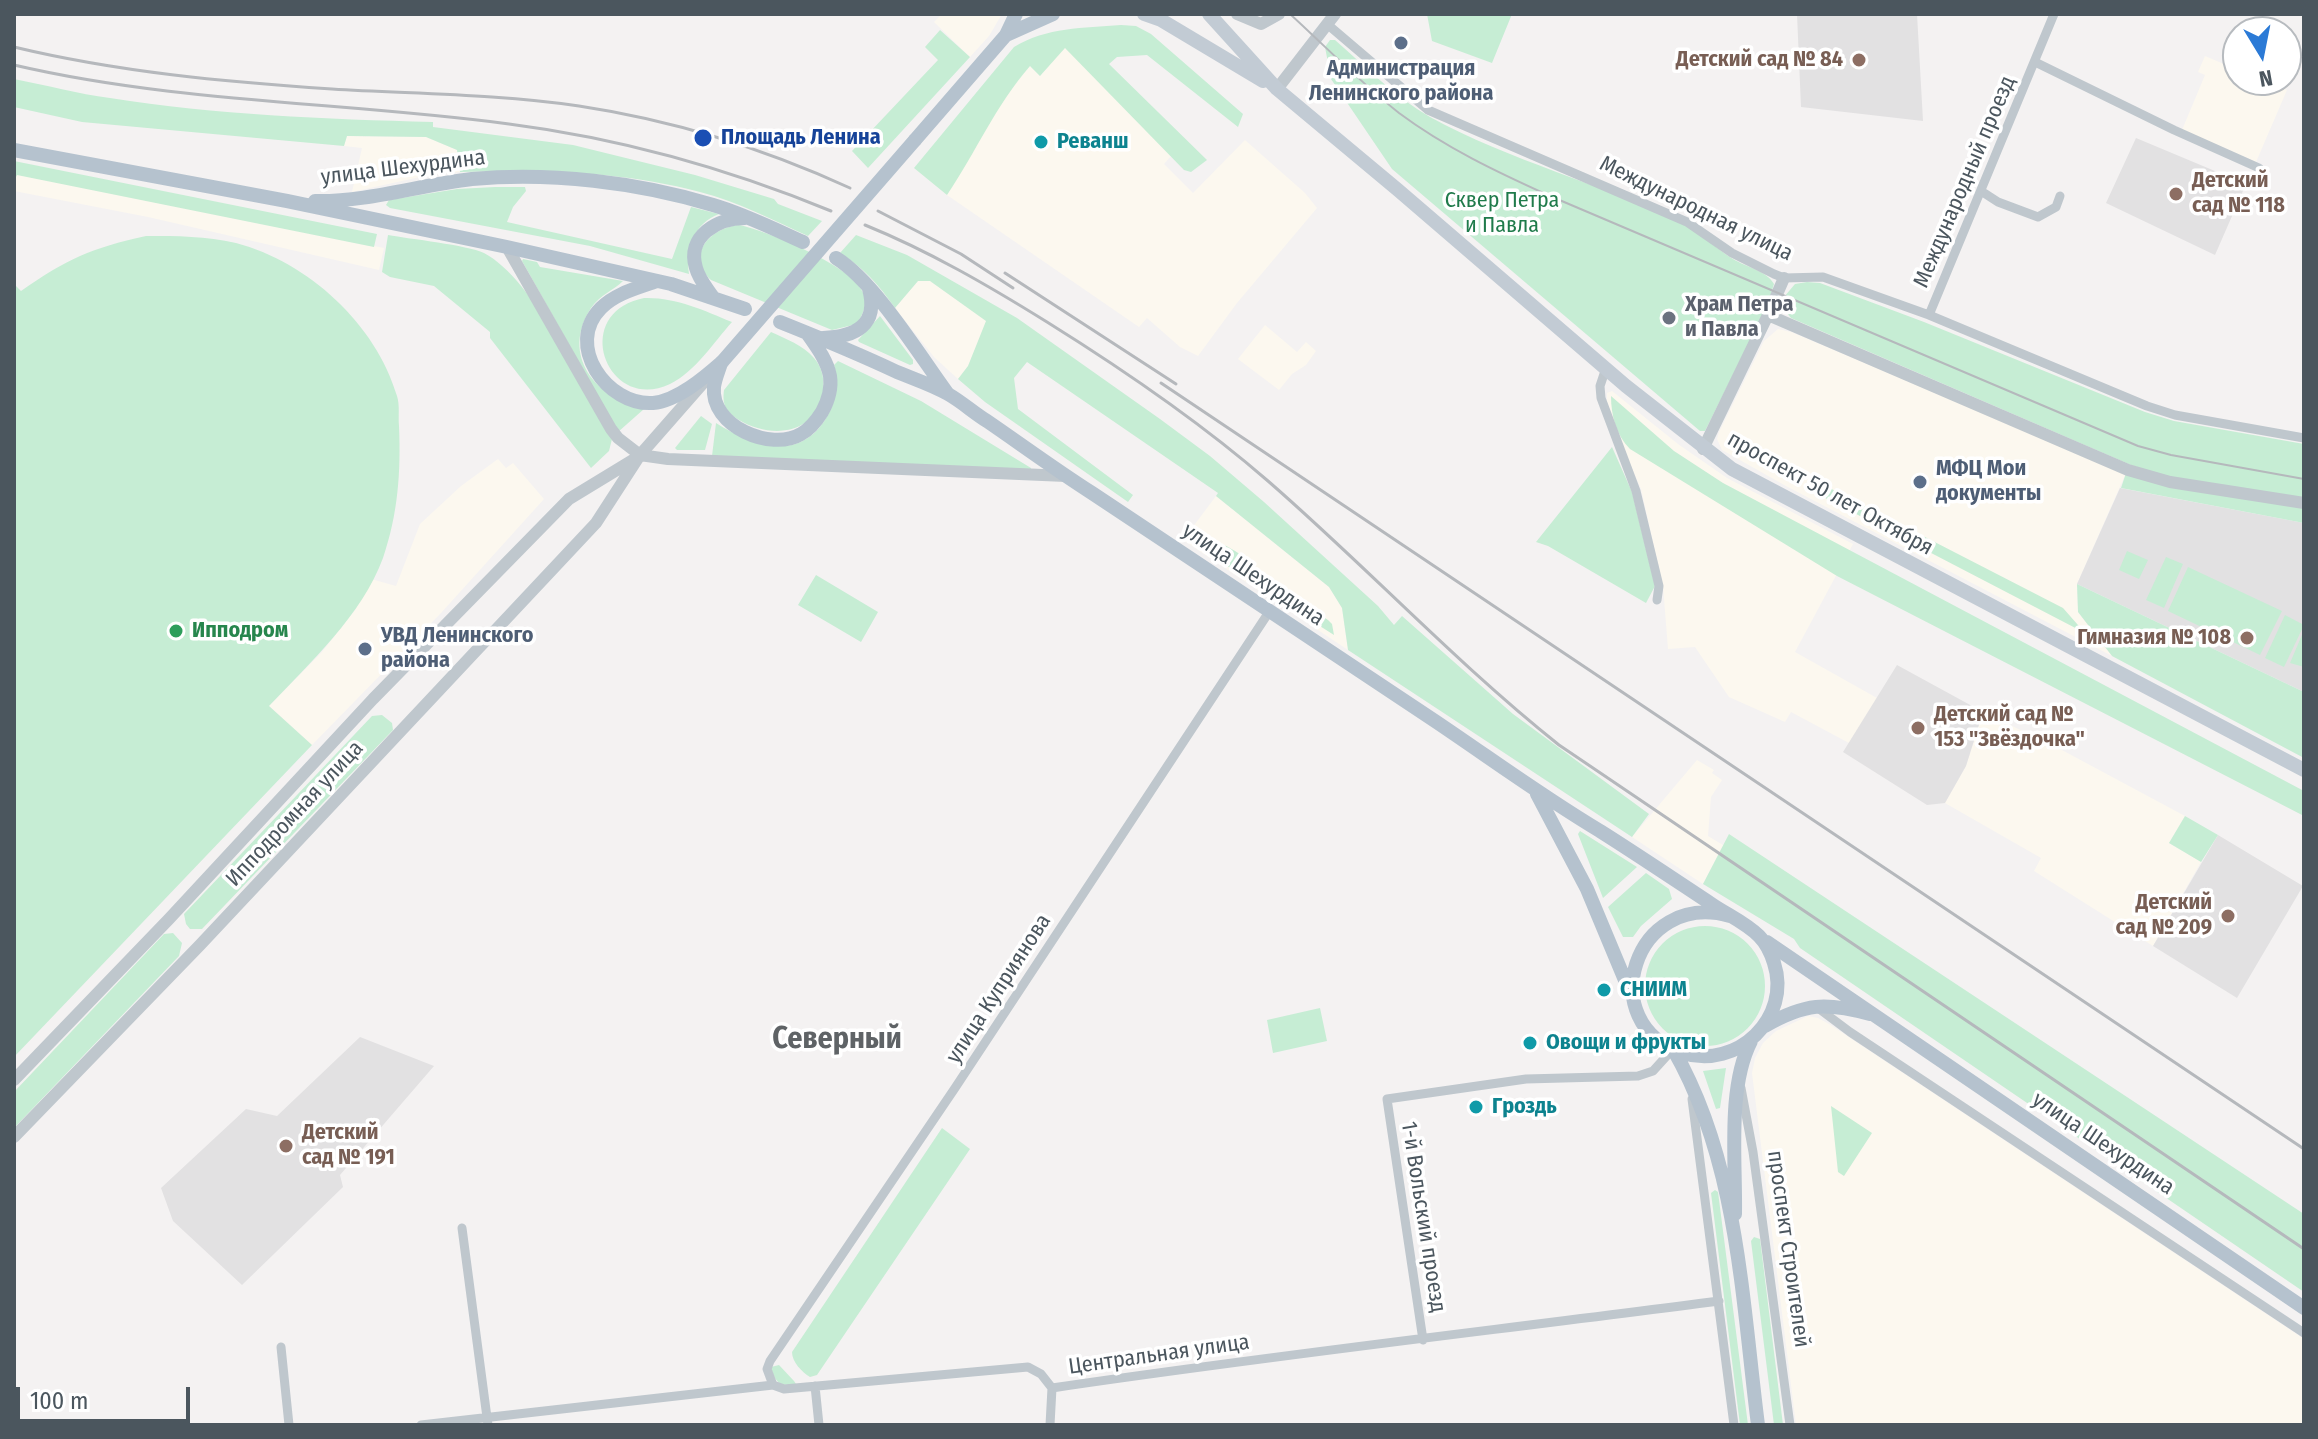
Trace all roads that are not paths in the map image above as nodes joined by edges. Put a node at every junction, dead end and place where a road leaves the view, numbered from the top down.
1 (1016, 14) edge
2 (1053, 14) edge
3 (1144, 14) edge
4 (1209, 14) edge
5 (1237, 14) edge
6 (1279, 14) edge
7 (2054, 14) edge
8 (1331, 19) edge
9 (1006, 35) junction
10 (2035, 62) junction
11 (1277, 89) junction
12 (14, 150) edge
13 (2259, 168) dead end
14 (1981, 191) junction
15 (386, 193) junction
16 (2060, 196) dead end
17 (287, 201) junction
18 (749, 218) junction
19 (391, 225) junction
20 (803, 242) dead end
21 (507, 247) junction
22 (836, 258) dead end
23 (1784, 278) junction
24 (657, 280) junction
25 (868, 286) junction
26 (712, 296) junction
27 (745, 309) dead end
28 (1768, 315) junction
29 (1929, 315) junction
30 (780, 322) dead end
31 (807, 333) junction
32 (823, 338) junction
33 (722, 362) junction
34 (1606, 368) junction
35 (949, 394) junction
36 (2304, 438) edge
37 (1703, 449) junction
38 (640, 455) junction
39 (1066, 476) junction
40 (2304, 503) edge
41 (1657, 600) dead end
42 (1269, 612) junction
43 (2304, 770) edge
44 (1534, 790) junction
45 (1730, 916) junction
46 (1760, 937) junction
47 (1632, 997) junction
48 (1814, 1005) junction
49 (1878, 1017) junction
50 (1765, 1026) junction
51 (1751, 1040) junction
52 (1673, 1049) junction
53 (1689, 1078) junction
54 (1740, 1079) junction
55 (14, 1080) edge
56 (14, 1137) edge
57 (462, 1228) dead end
58 (1734, 1234) junction
59 (1719, 1301) junction
60 (2304, 1308) edge
61 (2304, 1333) edge
62 (1423, 1340) junction
63 (281, 1347) dead end
64 (773, 1385) junction
65 (815, 1386) junction
66 (1052, 1388) junction
67 (488, 1421) edge
68 (289, 1425) edge
69 (421, 1425) edge
70 (819, 1425) edge
71 (1050, 1425) edge
72 (1734, 1425) edge
73 (1758, 1425) edge
74 (1790, 1425) edge

1 - 9 main road
2 - 9 main road
3 - 11 main road, проспект 50 лет Октября
4 - 11 main road, проспект 50 лет Октября
5 - 6 street
7 - 10 street, Международный проезд
8 - 11 street
8 - 23 street, Международная улица
9 - 33 main road, bridge
10 - 13 street, Международный проезд
10 - 14 street, Международный проезд
11 - 34 main road, проспект 50 лет Октября
12 - 17 main road, улица Шехурдина
14 - 16 street
14 - 29 street, Международный проезд
15 - 17 main road, улица Шехурдина
15 - 18 main road, улица Шехурдина
15 - 19 main road
17 - 19 main road, улица Шехурдина
18 - 20 main road, улица Шехурдина
18 - 26 main road
19 - 21 main road, улица Шехурдина
21 - 24 main road, улица Шехурдина
21 - 38 street
22 - 25 main road, улица Шехурдина
23 - 28 street
23 - 29 street, Международная улица
24 - 26 main road, улица Шехурдина
24 - 33 main road
25 - 32 main road
25 - 35 main road, улица Шехурдина
26 - 27 main road, улица Шехурдина
28 - 37 street
28 - 40 street
29 - 36 street, Международная улица
30 - 31 main road, улица Шехурдина
31 - 32 main road, улица Шехурдина
31 - 33 main road
32 - 35 main road, улица Шехурдина
33 - 38 street
34 - 37 main road, проспект 50 лет Октября
34 - 41 street
35 - 39 main road, улица Шехурдина
37 - 43 main road, проспект 50 лет Октября
38 - 39 street
38 - 55 street, Ипподромная улица
38 - 56 street, Ипподромная улица
39 - 42 main road, улица Шехурдина
42 - 44 main road, улица Шехурдина
42 - 64 street, улица Куприянова
44 - 45 main road, улица Шехурдина
44 - 47 main road, улица Шехурдина
45 - 46 main road
45 - 47 main road
46 - 49 main road, улица Шехурдина
46 - 50 main road
47 - 52 main road
48 - 49 main road, улица Шехурдина
48 - 50 main road
48 - 61 street
49 - 60 main road, улица Шехурдина
50 - 51 main road
51 - 52 main road
51 - 54 main road, проспект Строителей
52 - 53 main road, проспект Строителей
52 - 62 street, 1-й Вольский проезд
53 - 58 main road, проспект Строителей
53 - 59 street, проспект Строителей
54 - 58 main road, проспект Строителей
54 - 74 street, проспект Строителей
57 - 67 street
58 - 73 main road, проспект Строителей
59 - 62 street, Центральная улица
59 - 72 street, проспект Строителей
62 - 66 street, Центральная улица
63 - 68 street
64 - 65 street, Центральная улица
64 - 67 street, Центральная улица
65 - 66 street, Центральная улица
65 - 70 street
66 - 71 street
67 - 69 street, Центральная улица

